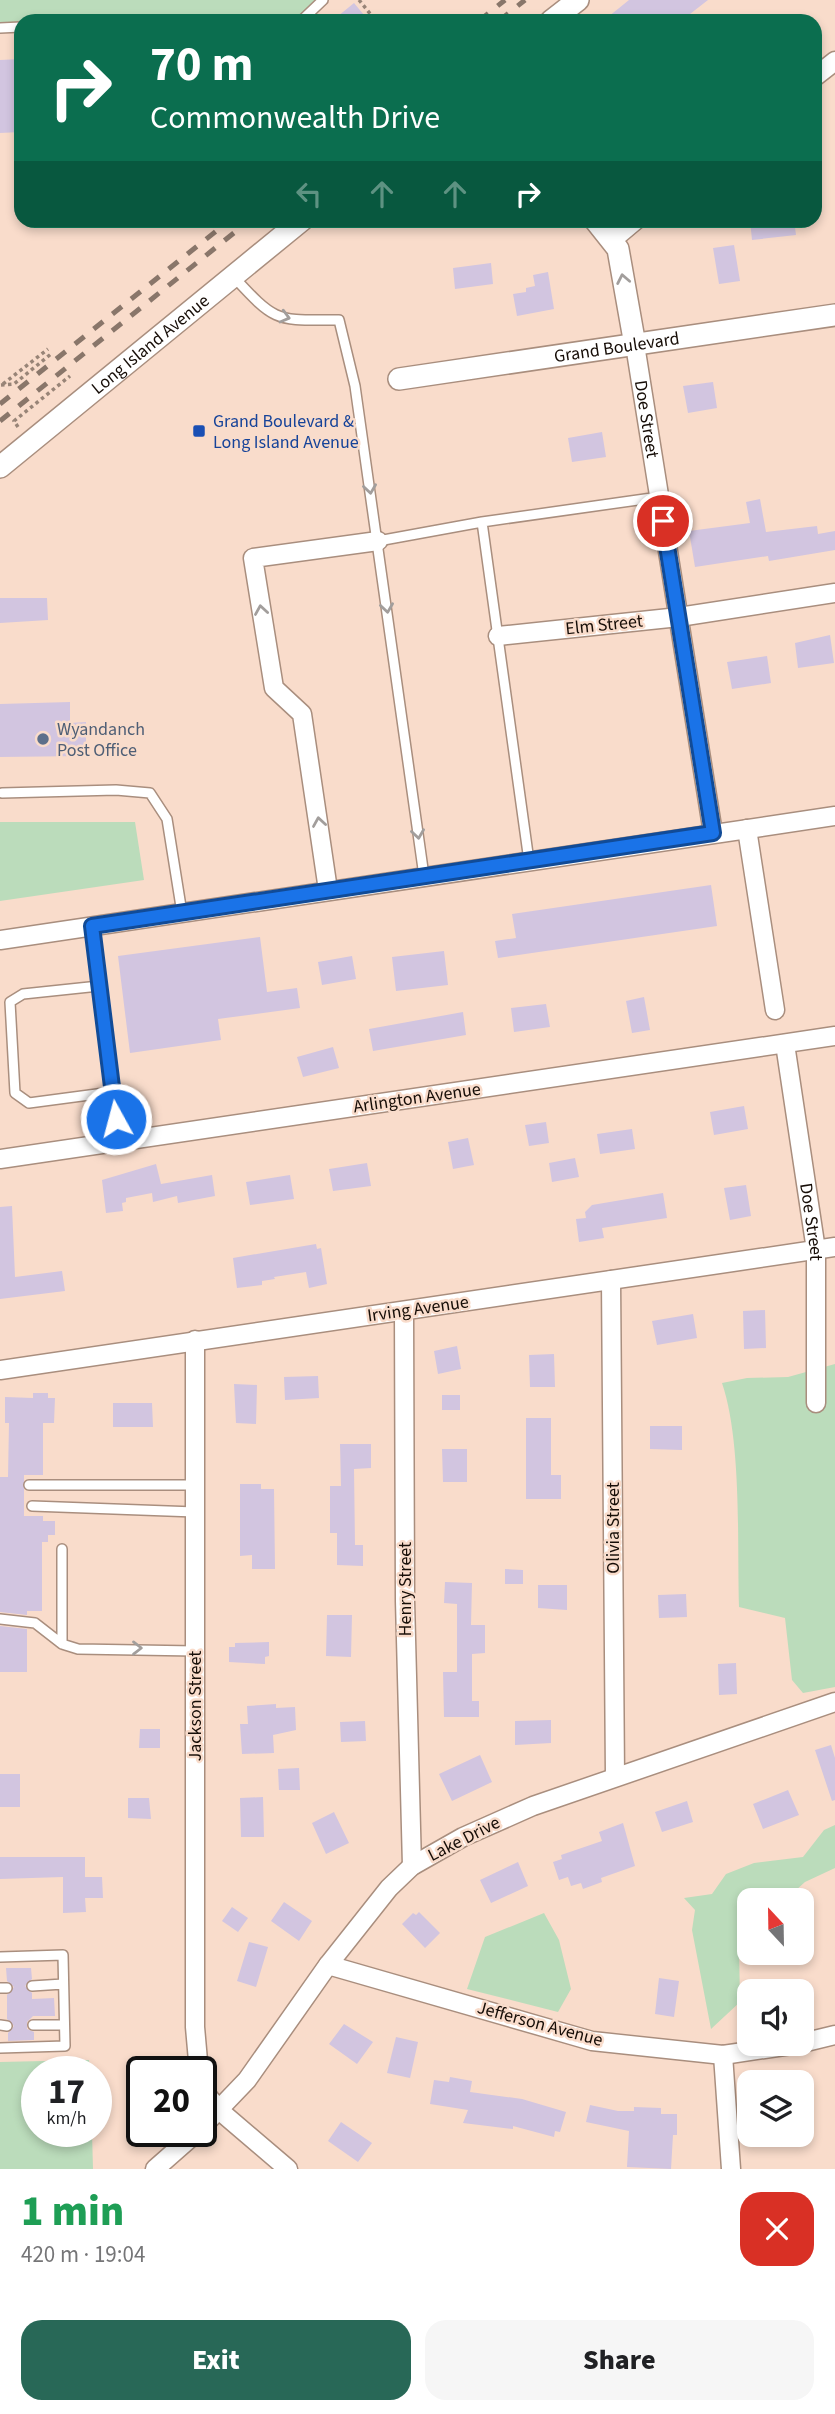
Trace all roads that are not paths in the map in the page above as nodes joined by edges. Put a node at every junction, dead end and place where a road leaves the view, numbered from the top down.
1 (323, 0) edge
2 (578, 0) edge
3 (308, 14) edge
4 (560, 14) edge
5 (292, 228) edge
6 (601, 228) edge
7 (626, 228) edge
8 (611, 241) junction
9 (233, 276) junction
10 (835, 315) edge
11 (635, 345) junction
12 (399, 379) dead end
13 (0, 467) edge
14 (659, 497) junction
15 (482, 522) junction
16 (378, 541) junction
17 (835, 593) edge
18 (679, 617) junction
19 (498, 636) junction
20 (2, 793) dead end
21 (835, 816) edge
22 (747, 829) junction
23 (713, 833) junction
24 (529, 861) junction
25 (424, 876) junction
26 (328, 890) junction
27 (182, 913) junction
28 (92, 926) junction
29 (0, 940) edge
30 (99, 986) junction
31 (775, 1010) dead end
32 (835, 1036) edge
33 (785, 1044) junction
34 (112, 1091) junction
35 (121, 1141) junction
36 (0, 1159) edge
37 (835, 1247) edge
38 (816, 1250) junction
39 (611, 1280) junction
40 (404, 1311) junction
41 (195, 1340) junction
42 (0, 1370) edge
43 (816, 1403) dead end
44 (29, 1485) dead end
45 (195, 1485) junction
46 (32, 1506) dead end
47 (195, 1511) junction
48 (62, 1549) dead end
49 (0, 1619) edge
50 (62, 1644) junction
51 (195, 1651) junction
52 (835, 1702) edge
53 (615, 1777) junction
54 (412, 1866) junction
55 (0, 1957) edge
56 (328, 1965) junction
57 (64, 1984) junction
58 (32, 1986) dead end
59 (33, 2025) dead end
60 (64, 2025) junction
61 (835, 2035) edge
62 (814, 2040) edge
63 (0, 2048) edge
64 (737, 2053) edge
65 (723, 2055) junction
66 (198, 2056) edge
67 (217, 2107) edge
68 (220, 2111) junction
69 (217, 2114) edge
70 (180, 2147) edge
71 (155, 2169) edge
72 (288, 2169) edge
73 (731, 2169) edge

1 - 3 lane
2 - 4 street
5 - 9 street, Long Island Avenue
6 - 8 street, Doe Street
7 - 8 street
11 -> 8 street, Doe Street
9 - 13 street, Long Island Avenue
9 -> 16 lane
10 - 11 street, Grand Boulevard
11 - 12 street, Grand Boulevard
11 - 14 street, Doe Street
14 - 15 lane
14 - 18 street, Doe Street
15 - 16 lane
15 - 19 lane
16 -> 25 lane
26 -> 16 street
17 - 18 street, Elm Street
18 - 19 street, Elm Street
18 - 23 street, Doe Street
19 - 24 lane
20 - 27 lane
21 - 22 street
22 - 23 street
22 - 31 street
23 - 24 street
24 - 25 street
25 - 26 street
26 - 27 street
27 - 28 street
28 - 29 street
28 - 30 lane
30 - 34 lane
30 - 34 lane
32 - 33 street, Arlington Avenue
33 - 35 street, Arlington Avenue
33 - 38 street, Doe Street
34 - 35 lane
35 - 36 street, Arlington Avenue
37 - 38 street, Irving Avenue
38 - 39 street, Irving Avenue
38 - 43 street, Doe Street
39 - 40 street, Irving Avenue
39 - 53 street, Olivia Street
40 - 41 street, Irving Avenue
40 - 54 street, Henry Street
41 - 42 street, Irving Avenue
41 - 45 street, Jackson Street
44 - 45 lane
45 - 47 street, Jackson Street
46 - 47 lane
47 - 51 street, Jackson Street
48 - 50 lane
49 - 50 lane
50 -> 51 lane
51 - 66 street, Jackson Street
52 - 53 street, Lake Drive
53 - 54 street, Lake Drive
54 - 56 street, Lake Drive
55 - 57 lane
56 - 65 street, Jefferson Avenue
56 - 68 street, Lake Drive
57 - 58 lane
57 - 60 lane
59 - 60 lane
60 - 63 lane
61 - 62 street, Jefferson Avenue
64 - 65 street, Jefferson Avenue
65 - 73 street
67 - 68 street
68 - 69 street, Lake Drive
68 - 72 street
70 - 71 street

